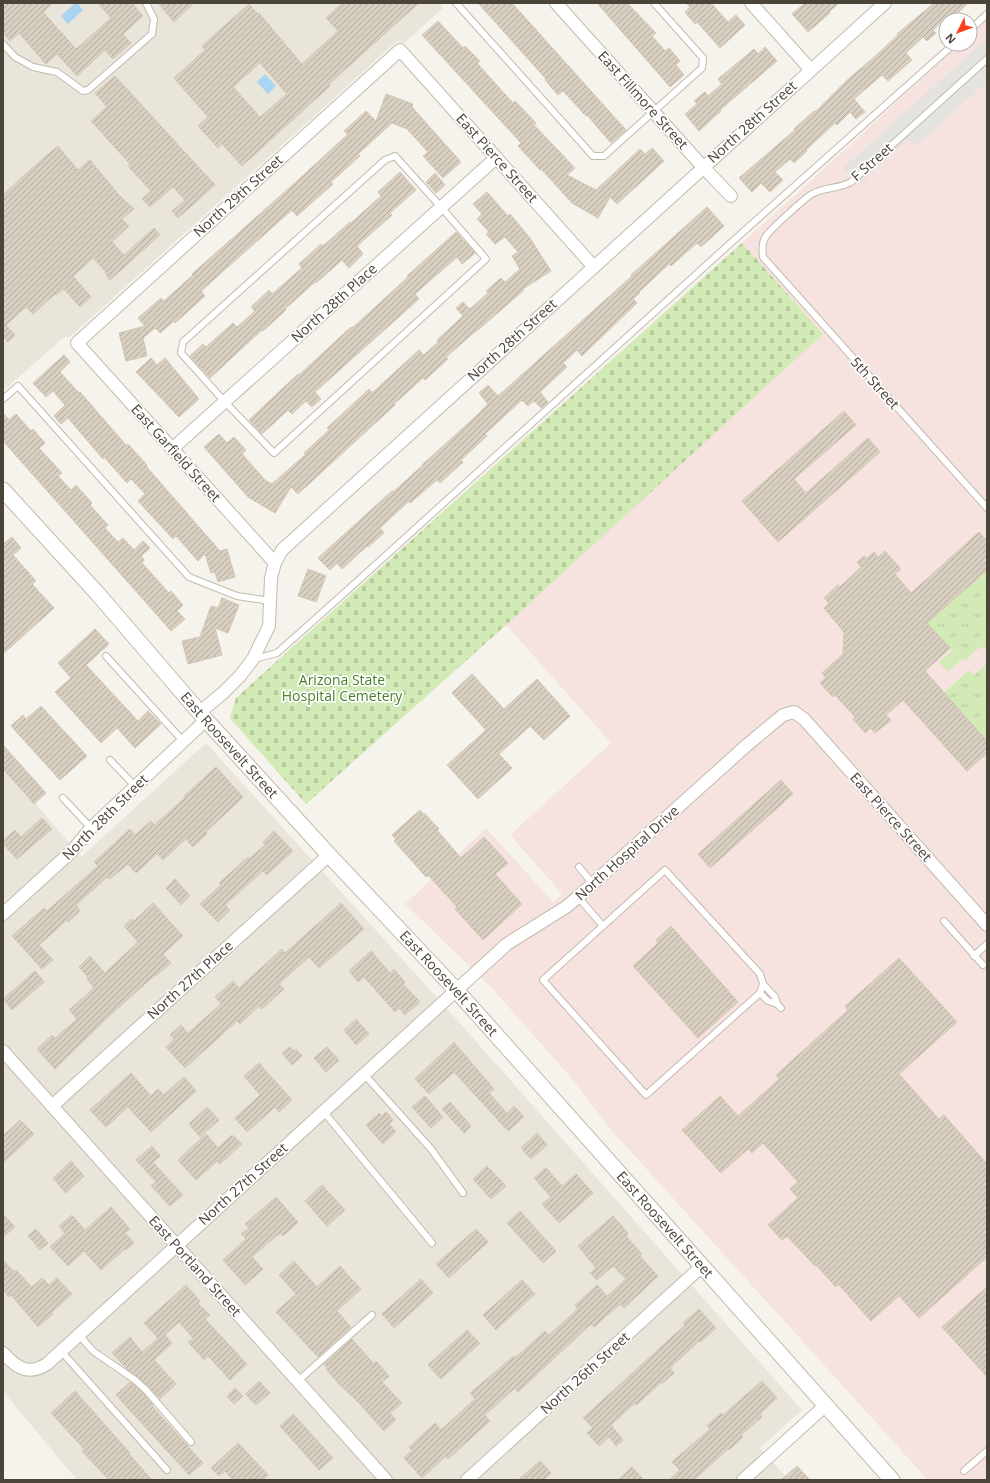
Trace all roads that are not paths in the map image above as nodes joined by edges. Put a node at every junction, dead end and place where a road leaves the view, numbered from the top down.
1 (146, 3) edge
2 (456, 3) edge
3 (556, 3) edge
4 (654, 3) edge
5 (751, 3) edge
6 (885, 3) edge
7 (987, 14) edge
8 (978, 22) edge
9 (3, 44) edge
10 (400, 50) joint
11 (945, 52) edge
12 (987, 59) edge
13 (810, 69) junction
14 (653, 112) junction
15 (496, 158) junction
16 (703, 167) junction
17 (731, 196) dead end
18 (441, 207) junction
19 (764, 257) joint
20 (593, 266) junction
21 (77, 343) joint
22 (3, 399) edge
23 (225, 402) junction
24 (172, 449) junction
25 (3, 490) edge
26 (987, 508) edge
27 (275, 563) junction
28 (270, 602) junction
29 (106, 656) dead end
30 (253, 659) junction
31 (794, 712) joint
32 (203, 716) junction
33 (183, 741) junction
34 (110, 760) dead end
35 (135, 786) junction
36 (63, 798) dead end
37 (91, 828) junction
38 (329, 855) junction
39 (579, 867) dead end
40 (593, 884) junction
41 (578, 898) junction
42 (3, 914) edge
43 (944, 922) dead end
44 (987, 925) edge
45 (603, 926) junction
46 (987, 944) edge
47 (974, 956) junction
48 (983, 966) dead end
49 (763, 984) junction
50 (456, 990) junction
51 (760, 993) junction
52 (3, 1051) edge
53 (364, 1074) junction
54 (52, 1106) junction
55 (323, 1111) junction
56 (463, 1193) dead end
57 (432, 1243) dead end
58 (176, 1245) junction
59 (702, 1266) junction
60 (372, 1315) dead end
61 (79, 1335) junction
62 (61, 1351) junction
63 (3, 1353) edge
64 (298, 1381) junction
65 (826, 1405) junction
66 (191, 1442) dead end
67 (987, 1451) edge
68 (167, 1470) dead end
69 (964, 1471) dead end
70 (386, 1480) edge
71 (467, 1480) edge
72 (742, 1480) edge
73 (892, 1480) edge

1 - 9 lane
2 - 14 lane
3 - 14 street, East Fillmore Street
4 - 14 lane
5 - 13 street
6 - 13 street, North 28th Street
7 - 8 lane
10 - 15 street, East Pierce Street
10 - 21 street, North 29th Street
11 - 30 lane
12 - 19 lane, F Street
13 - 16 street, North 28th Street
14 - 16 street, East Fillmore Street
15 - 18 street, North 28th Place
15 - 20 street, East Pierce Street
16 - 17 street, East Fillmore Street
16 - 20 street, North 28th Street
18 - 23 street, North 28th Place
18 - 23 lane
18 - 23 lane
19 - 26 lane, 5th Street
20 - 27 street, North 28th Street
21 - 24 street, East Garfield Street
22 - 28 lane
23 - 24 street, North 28th Place
24 - 27 street, East Garfield Street
25 - 32 street, East Roosevelt Street
27 - 28 street, North 28th Street
28 - 30 street, North 28th Street
29 - 33 lane
30 - 32 street, North 28th Street
31 - 40 street, North Hospital Drive
31 - 44 street, East Pierce Street
32 - 33 street, North 28th Street
32 - 38 street, East Roosevelt Street
33 - 35 street, North 28th Street
34 - 35 lane
35 - 37 street, North 28th Street
36 - 37 lane
37 - 42 street, North 28th Street
38 - 50 street, East Roosevelt Street
38 - 54 street, North 27th Place
39 - 40 lane
40 - 41 street, North Hospital Drive
41 - 45 lane
41 - 50 street, North Hospital Drive
43 - 47 lane
45 - 49 lane
45 - 51 lane
46 - 47 lane
47 - 48 lane
49 - 51 lane
49 - 51 lane
50 - 53 street, North 27th Street
50 - 59 street, East Roosevelt Street
52 - 54 street, East Portland Street
53 - 55 street, North 27th Street
53 - 56 lane
54 - 58 street, East Portland Street
55 - 57 lane
55 - 58 street, North 27th Street
58 - 61 street, North 27th Street
58 - 64 street, East Portland Street
59 - 65 street, East Roosevelt Street
59 - 71 street, North 26th Street
60 - 64 lane
61 - 62 street, North 27th Street
61 - 66 lane
62 - 63 street, North 27th Street
62 - 68 lane
64 - 70 street, East Portland Street
65 - 72 street
65 - 73 street, East Roosevelt Street
67 - 69 lane

